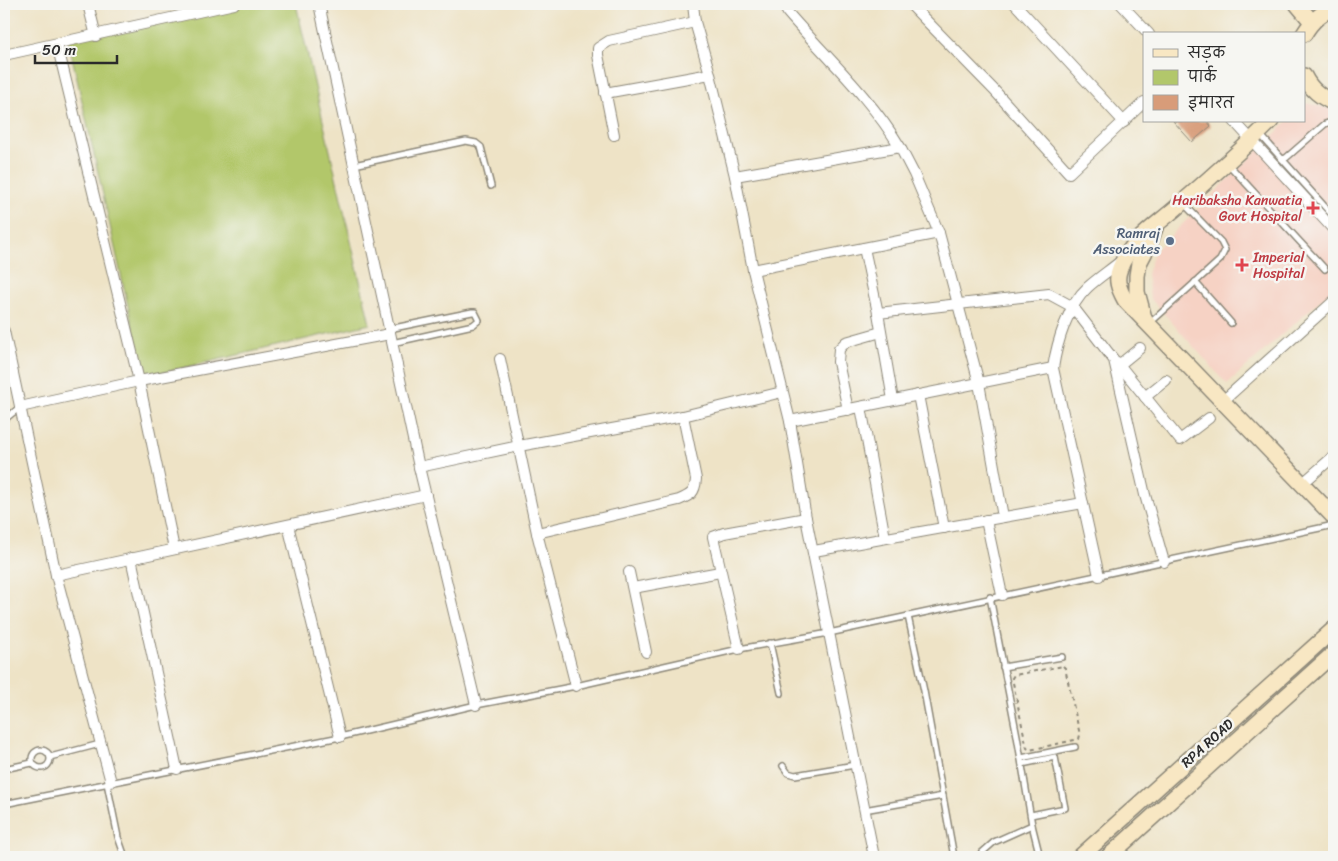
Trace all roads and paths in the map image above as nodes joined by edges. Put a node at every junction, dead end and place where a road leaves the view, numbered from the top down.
1 (88, 4) edge
2 (234, 4) edge
3 (319, 4) edge
4 (692, 4) edge
5 (783, 4) edge
6 (910, 4) edge
7 (1015, 4) edge
8 (1120, 4) edge
9 (1297, 4) edge
10 (1327, 7) edge
11 (695, 22) junction
12 (1308, 28) edge
13 (1146, 32) edge
14 (96, 36) junction
15 (57, 44) junction
16 (4, 55) edge
17 (710, 74) junction
18 (1306, 83) edge
19 (605, 93) junction
20 (1143, 103) edge
21 (1334, 103) edge
22 (1124, 122) junction
23 (1235, 122) edge
24 (1270, 122) edge
25 (1334, 122) edge
26 (614, 135) dead end
27 (1256, 136) junction
28 (900, 147) junction
29 (1282, 158) junction
30 (1227, 162) junction
31 (354, 165) junction
32 (735, 176) junction
33 (491, 186) dead end
34 (1182, 202) junction
35 (1334, 216) edge
36 (1155, 227) junction
37 (1334, 230) edge
38 (939, 233) junction
39 (864, 248) junction
40 (1124, 259) junction
41 (1325, 269) dead end
42 (753, 270) junction
43 (1195, 282) junction
44 (1334, 301) edge
45 (958, 304) junction
46 (1072, 307) junction
47 (878, 313) junction
48 (1231, 322) dead end
49 (1147, 323) junction
50 (4, 331) edge
51 (881, 332) junction
52 (390, 335) junction
53 (1140, 348) dead end
54 (500, 359) dead end
55 (1117, 362) junction
56 (1053, 368) junction
57 (1166, 380) dead end
58 (139, 381) junction
59 (979, 383) junction
60 (782, 392) junction
61 (918, 395) junction
62 (1145, 397) junction
63 (893, 400) junction
64 (1223, 401) junction
65 (20, 406) junction
66 (861, 407) junction
67 (848, 410) junction
68 (683, 416) junction
69 (1209, 418) dead end
70 (4, 420) edge
71 (790, 421) junction
72 (519, 446) junction
73 (1334, 456) edge
74 (419, 467) junction
75 (1302, 484) junction
76 (426, 495) junction
77 (1083, 503) junction
78 (1003, 517) junction
79 (1334, 517) edge
80 (806, 518) junction
81 (986, 520) junction
82 (288, 525) junction
83 (1334, 525) edge
84 (944, 528) junction
85 (537, 534) junction
86 (885, 538) junction
87 (174, 549) junction
88 (814, 551) junction
89 (131, 558) junction
90 (1164, 562) junction
91 (629, 572) dead end
92 (720, 572) junction
93 (56, 574) junction
94 (1099, 576) junction
95 (633, 588) junction
96 (1002, 595) junction
97 (990, 598) junction
98 (908, 616) junction
99 (1334, 629) edge
100 (830, 632) junction
101 (770, 643) junction
102 (739, 649) junction
103 (646, 652) dead end
104 (1334, 653) edge
105 (1062, 657) dead end
106 (1004, 667) junction
107 (1012, 678) joint
108 (1280, 678) junction
109 (576, 686) junction
110 (1292, 690) junction
111 (781, 693) dead end
112 (476, 705) junction
113 (340, 737) junction
114 (101, 744) junction
115 (1075, 747) dead end
116 (1054, 754) junction
117 (50, 758) junction
118 (1021, 758) junction
119 (32, 763) junction
120 (1022, 764) junction
121 (854, 765) junction
122 (783, 766) dead end
123 (4, 769) edge
124 (177, 769) junction
125 (109, 783) junction
126 (943, 796) junction
127 (4, 804) edge
128 (864, 810) junction
129 (1031, 815) junction
130 (1032, 824) junction
131 (1039, 856) edge
132 (124, 857) edge
133 (874, 857) edge
134 (954, 857) edge
135 (977, 857) edge
136 (1080, 857) edge
137 (1108, 857) edge

1 - 14 street
2 - 14 street
3 - 31 street
4 - 11 street
5 - 28 street
6 - 22 street
7 - 22 street
8 - 13 street
9 - 12 street
10 - 12 street
11 - 17 street
11 - 19 street
14 - 15 street
15 - 16 street
15 - 58 street
17 - 19 street
17 - 32 street
18 - 21 street
19 - 26 street
20 - 22 street
23 - 27 street
24 - 27 street
25 - 29 lane
27 - 29 lane
27 - 30 street
27 - 37 street
28 - 32 street
28 - 38 street
29 - 35 lane
30 - 34 street
30 - 41 lane
31 - 33 lane
31 - 52 street
32 - 42 street
34 - 36 street
34 - 43 lane
36 - 40 street
36 - 49 street
38 - 39 street
38 - 45 street
39 - 42 street
39 - 47 street
40 - 46 street
40 - 49 street
42 - 60 street
43 - 48 lane
43 - 49 lane
44 - 64 street
45 - 46 street
45 - 47 street
45 - 59 street
46 - 55 street
46 - 56 street
47 - 51 street
49 - 64 street
50 - 65 street
51 - 63 street
51 - 67 street
52 - 52 lane
52 - 58 street
52 - 74 street
53 - 55 street
54 - 72 street
55 - 62 street
55 - 90 street
56 - 59 street
56 - 77 street
57 - 62 street
58 - 65 street
58 - 87 street
59 - 61 street
59 - 78 street
60 - 68 street
60 - 71 street
61 - 63 street
61 - 84 street
62 - 69 street
63 - 66 street
64 - 75 street
65 - 70 lane
65 - 93 street
66 - 67 street
66 - 86 street
67 - 71 street
68 - 72 street
68 - 85 street
71 - 80 street
72 - 74 street
72 - 85 street
73 - 75 street
74 - 76 street
75 - 79 street
76 - 82 street
76 - 112 street
77 - 78 street
77 - 94 street
78 - 81 street
80 - 88 street
80 - 92 street
81 - 84 street
81 - 96 street
82 - 87 street
82 - 113 street
83 - 90 lane
84 - 86 street
85 - 109 street
86 - 88 street
87 - 89 street
88 - 100 street
89 - 93 street
89 - 124 street
90 - 94 lane
91 - 95 street
92 - 95 street
92 - 102 street
93 - 114 street
94 - 96 lane
95 - 103 street
96 - 97 lane
97 - 98 lane
97 - 106 lane
98 - 100 lane
98 - 126 lane
99 - 108 street, RPA ROAD
100 - 101 lane
100 - 121 street
101 - 102 lane
101 - 111 lane
102 - 109 lane
104 - 110 street
105 - 106 lane
106 - 118 lane
107 - 107 path
108 - 110 street
108 - 136 street, RPA ROAD
109 - 112 lane
110 - 137 street
112 - 113 lane
113 - 124 lane
114 - 117 lane
114 - 125 street
115 - 116 lane
116 - 118 lane
116 - 120 lane
116 - 129 lane
117 - 119 lane
117 - 119 lane
118 - 120 lane
119 - 123 lane
120 - 129 lane
121 - 122 lane
121 - 128 street
124 - 125 lane
125 - 127 lane
125 - 132 lane
126 - 128 lane
126 - 134 lane
128 - 133 street
129 - 130 lane
130 - 131 lane
130 - 135 lane

